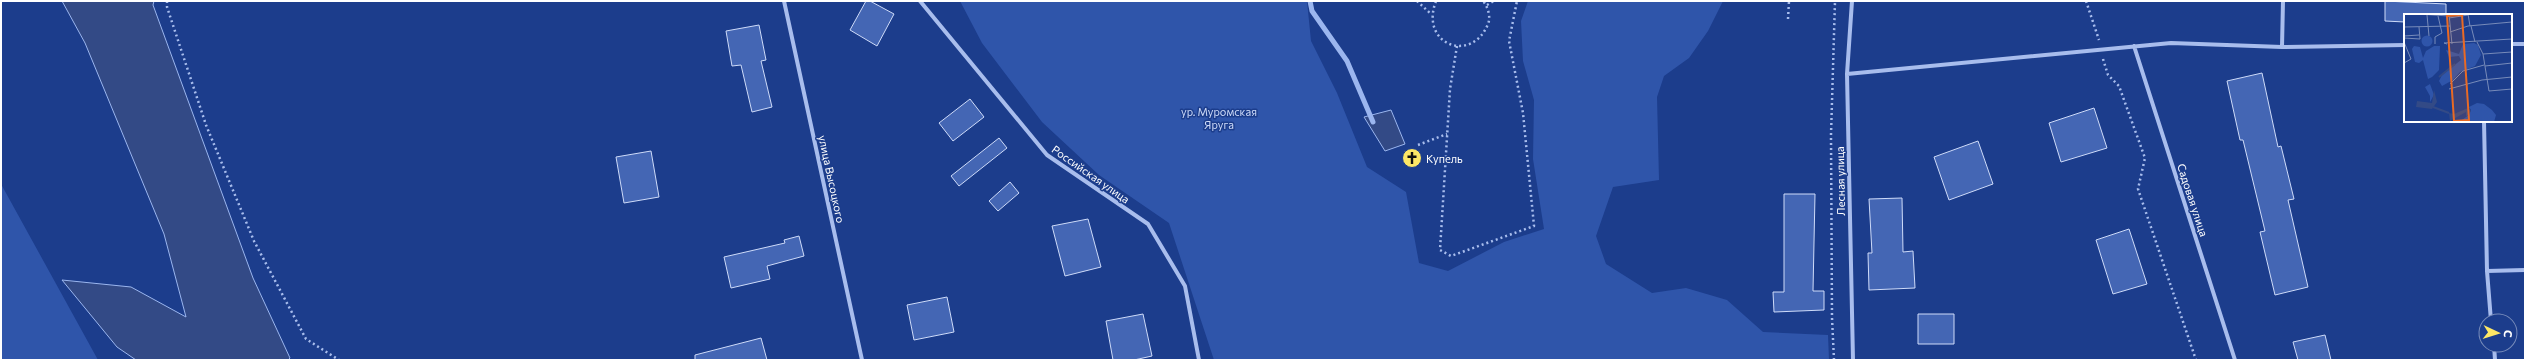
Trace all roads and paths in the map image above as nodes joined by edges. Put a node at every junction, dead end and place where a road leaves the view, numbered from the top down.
1 (167, 1) edge
2 (784, 1) edge
3 (920, 1) edge
4 (1417, 1) edge
5 (1436, 1) edge
6 (1483, 1) edge
7 (1494, 1) edge
8 (1517, 1) edge
9 (1789, 1) edge
10 (1835, 1) edge
11 (1852, 1) edge
12 (2086, 1) edge
13 (2283, 1) edge
14 (1487, 5) junction
15 (1431, 14) junction
16 (1788, 19) dead end
17 (2512, 44) edge
18 (2525, 44) edge
19 (2404, 45) edge
20 (1457, 46) junction
21 (2134, 46) junction
22 (2282, 47) junction
23 (2100, 49) junction
24 (1847, 74) junction
25 (2484, 122) edge
26 (1447, 134) junction
27 (1418, 145) dead end
28 (2525, 270) edge
29 (2487, 271) junction
30 (2490, 313) edge
31 (339, 360) edge
32 (862, 360) edge
33 (1199, 360) edge
34 (1834, 360) edge
35 (1853, 360) edge
36 (2196, 360) edge
37 (2235, 360) edge

1 - 31 path
2 - 32 street, улица Высоцкого
3 - 33 street, Российская улица
4 - 15 path
5 - 15 path
6 - 14 path
7 - 14 path
8 - 26 path
9 - 16 path
10 - 34 path
11 - 24 street, Лесная улица
12 - 23 path
13 - 22 street
14 - 20 path
15 - 20 path
17 - 18 street
19 - 22 street
20 - 26 path
21 - 22 street
21 - 23 street
21 - 37 street, Садовая улица
23 - 24 street
23 - 36 path
24 - 35 street, Лесная улица
25 - 29 street
26 - 27 path
28 - 29 street
29 - 30 street

